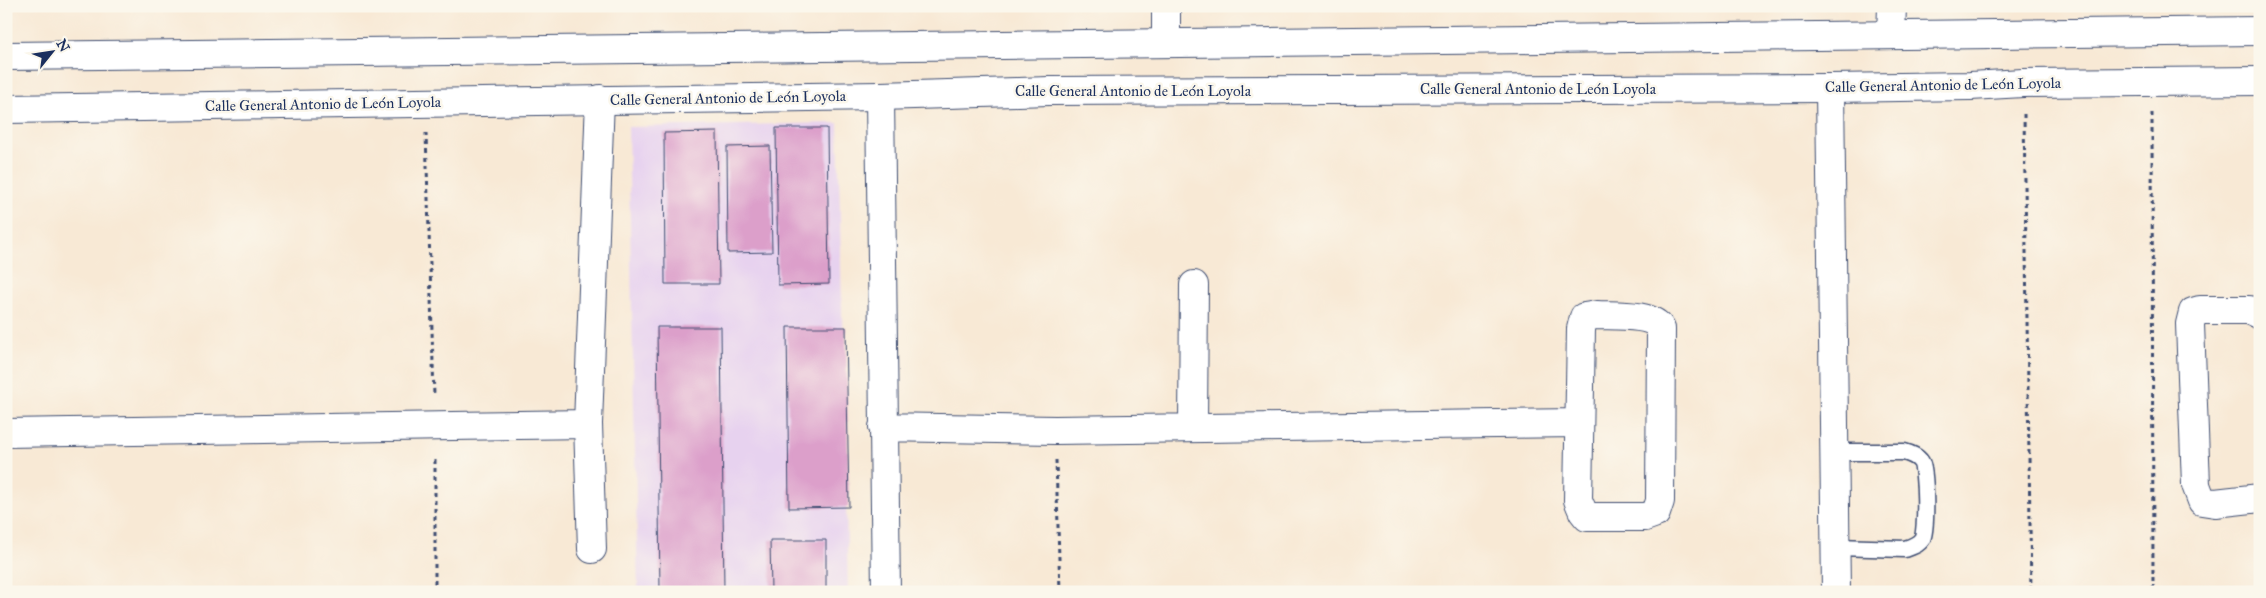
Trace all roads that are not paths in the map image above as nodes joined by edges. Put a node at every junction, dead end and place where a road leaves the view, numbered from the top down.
1 (1166, 6) edge
2 (1892, 6) edge
3 (2260, 31) edge
4 (1891, 35) junction
5 (1166, 43) junction
6 (6, 56) edge
7 (2260, 81) edge
8 (1830, 88) junction
9 (880, 96) junction
10 (600, 99) junction
11 (6, 109) edge
12 (1194, 285) dead end
13 (2260, 315) edge
14 (1578, 423) junction
15 (588, 424) junction
16 (882, 427) junction
17 (1193, 428) junction
18 (6, 433) edge
19 (1834, 452) junction
20 (2260, 498) edge
21 (1836, 547) junction
22 (592, 549) dead end
23 (886, 592) edge
24 (1836, 592) edge

1 - 5 street
2 - 4 street
3 - 4 street
4 - 5 street
5 - 6 street
7 - 8 street, Calle General Antonio de León Loyola
8 - 9 street, Calle General Antonio de León Loyola
8 - 19 street
9 - 10 street, Calle General Antonio de León Loyola
9 - 16 street
10 - 11 street, Calle General Antonio de León Loyola
10 - 15 street
12 - 17 street
13 - 20 street
14 - 14 street
14 - 17 street
15 - 18 street
15 - 22 street
16 - 17 street
16 - 23 street
19 - 21 street
19 - 21 lane
21 - 24 street

